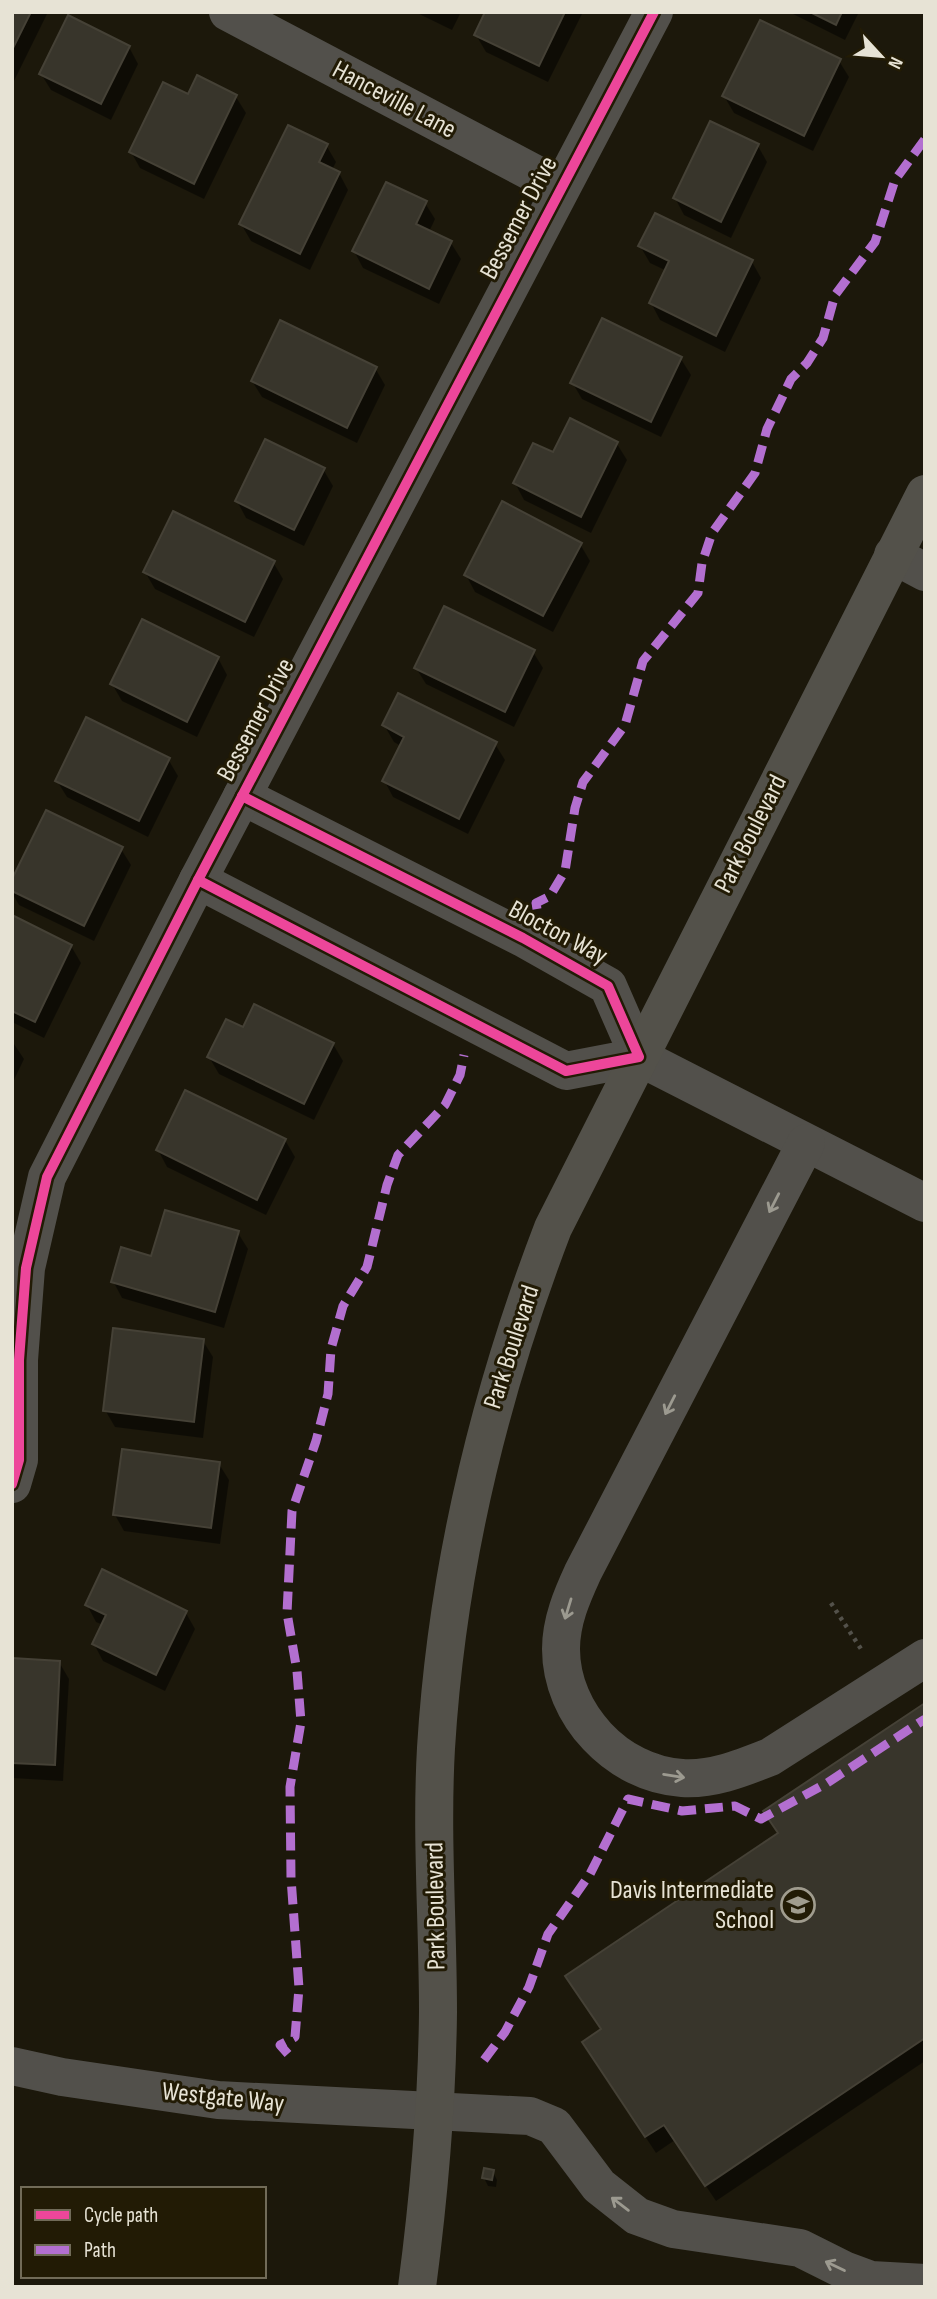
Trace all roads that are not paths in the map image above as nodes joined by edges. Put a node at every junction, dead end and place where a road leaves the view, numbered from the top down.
1 (228, 12) edge
2 (654, 12) edge
3 (560, 187) junction
4 (925, 494) edge
5 (909, 564) edge
6 (242, 796) junction
7 (198, 880) junction
8 (639, 1057) junction
9 (806, 1143) junction
10 (925, 1203) edge
11 (12, 1483) edge
12 (925, 1658) edge
13 (12, 2066) edge
14 (435, 2113) junction
15 (925, 2283) edge
16 (417, 2287) edge

1 - 3 street, Hanceville Lane
2 - 3 street, Bessemer Drive
3 - 6 street, Bessemer Drive
4 - 5 main road, Park Boulevard
5 - 8 main road, Park Boulevard
6 - 7 street, Bessemer Drive
6 - 8 street, Blocton Way
7 - 8 street
7 - 11 street, Bessemer Drive
8 - 9 street
8 - 14 main road, Park Boulevard
9 - 10 street
9 -> 12 street
13 - 14 street, Westgate Way
15 -> 14 street, Westgate Way
14 - 16 main road, Park Boulevard

